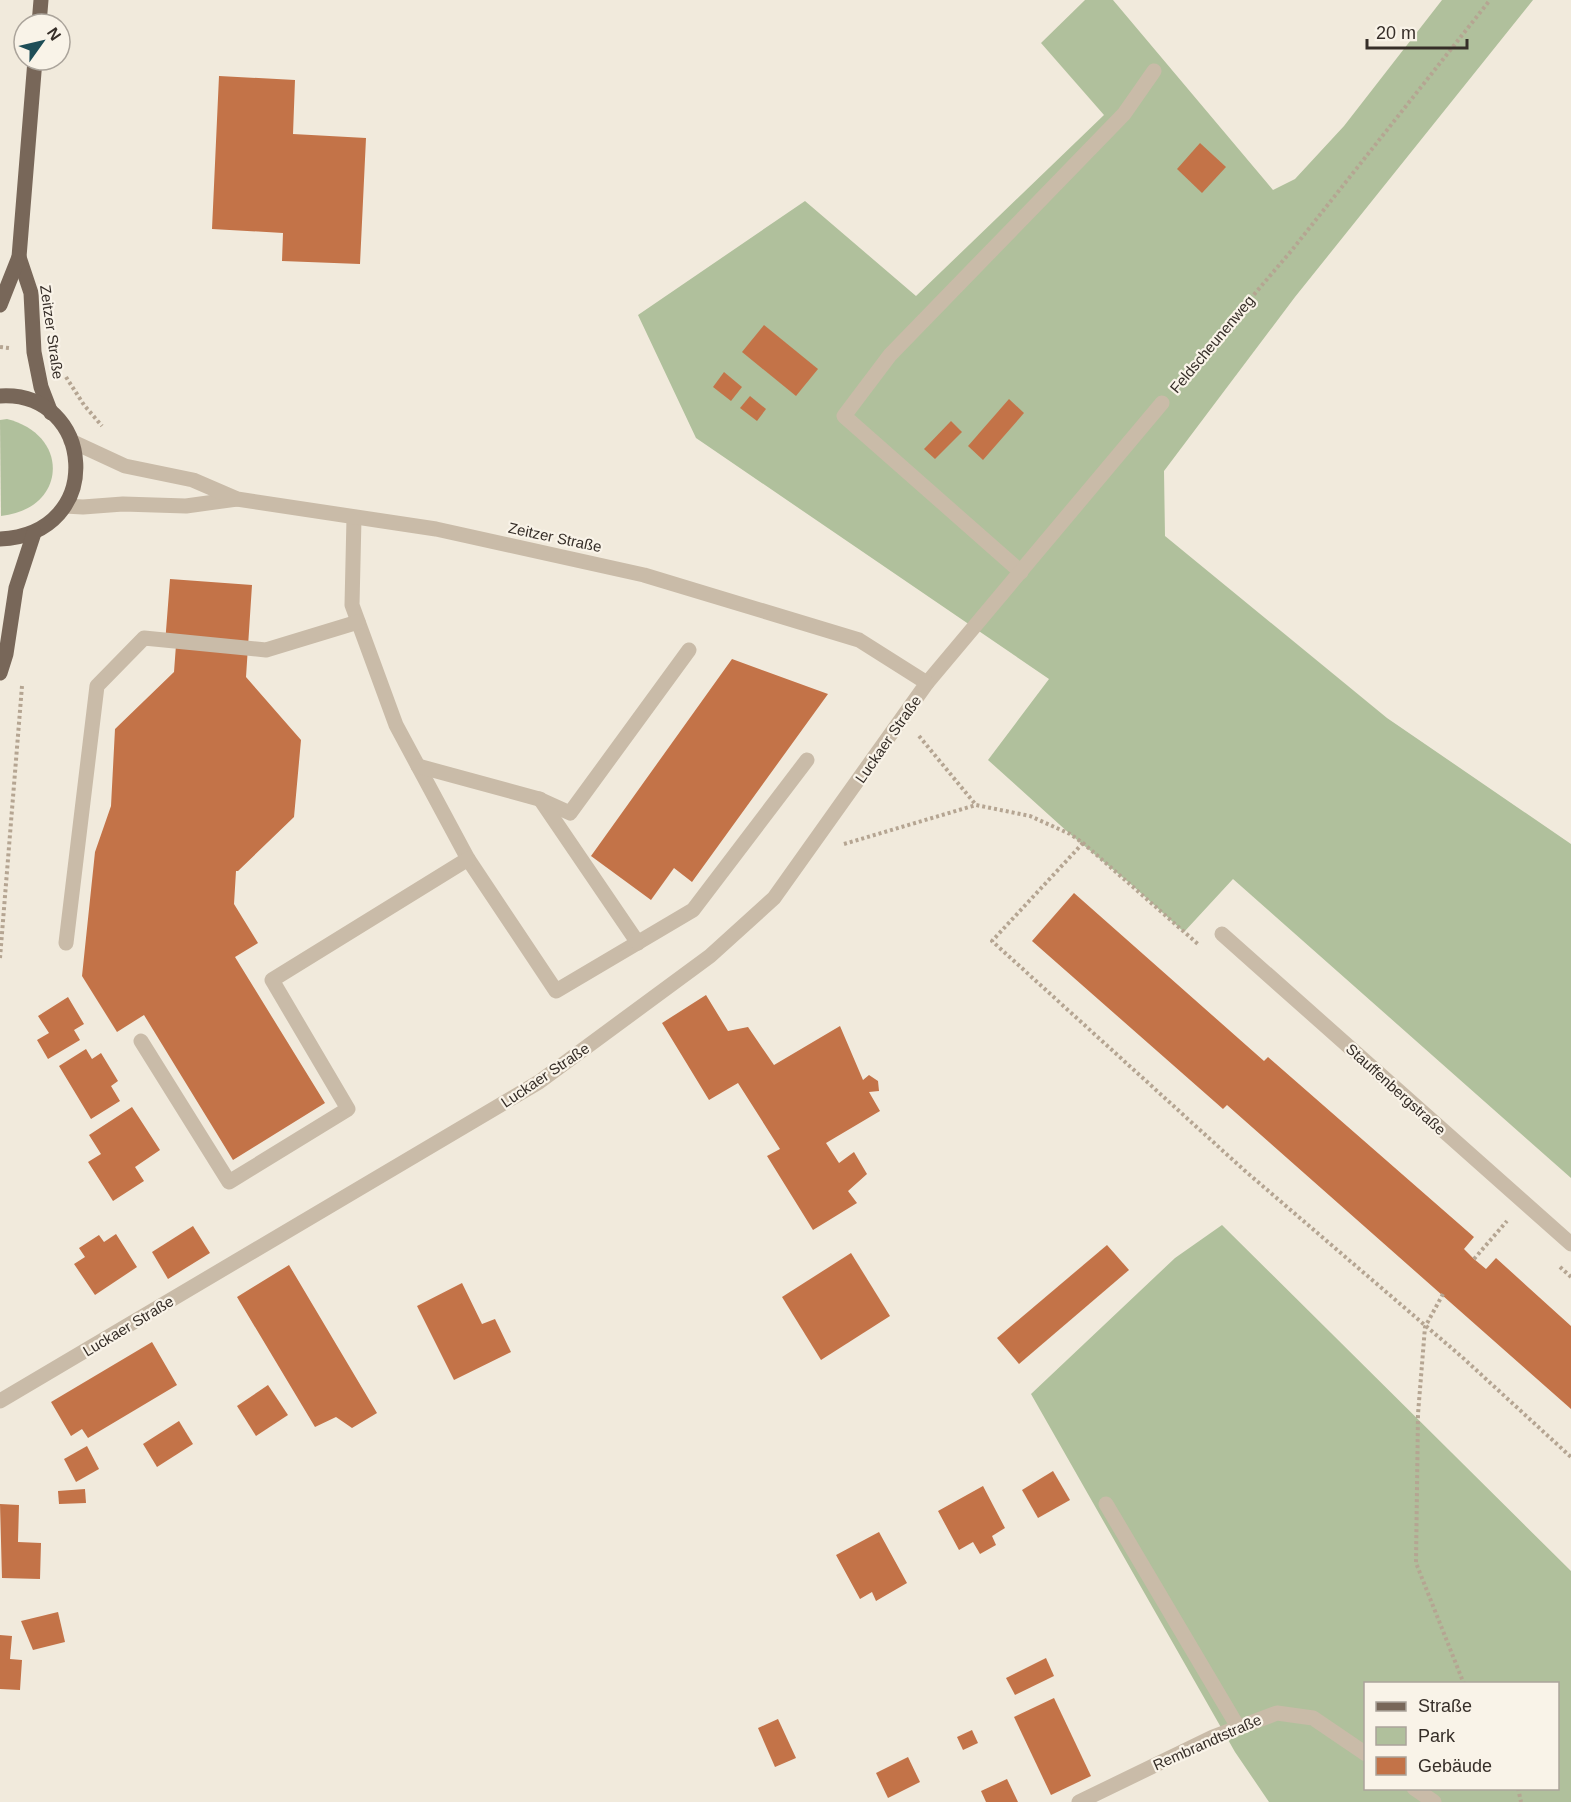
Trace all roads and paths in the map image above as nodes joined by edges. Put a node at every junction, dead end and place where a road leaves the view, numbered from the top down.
1 (1490, 0) edge
2 (1154, 71) dead end
3 (34, 72) edge
4 (19, 257) junction
5 (0, 305) edge
6 (0, 347) edge
7 (34, 352) junction
8 (64, 370) dead end
9 (0, 396) edge
10 (1162, 403) joint
11 (51, 413) junction
12 (103, 428) dead end
13 (71, 441) junction
14 (237, 499) junction
15 (65, 506) junction
16 (354, 518) junction
17 (33, 533) junction
18 (0, 539) edge
19 (1021, 572) junction
20 (358, 622) junction
21 (858, 640) joint
22 (689, 650) dead end
23 (0, 673) edge
24 (23, 675) dead end
25 (927, 683) junction
26 (903, 716) junction
27 (807, 760) dead end
28 (418, 766) junction
29 (539, 798) junction
30 (976, 805) junction
31 (809, 849) junction
32 (468, 859) junction
33 (1222, 934) dead end
34 (66, 943) dead end
35 (638, 943) junction
36 (0, 958) edge
37 (141, 1041) dead end
38 (1508, 1220) dead end
39 (1571, 1244) edge
40 (1474, 1259) dead end
41 (1443, 1294) dead end
42 (1425, 1326) junction
43 (0, 1401) edge
44 (1571, 1457) edge
45 (1106, 1504) dead end
46 (1464, 1682) edge
47 (1238, 1726) junction
48 (1364, 1753) edge
49 (1417, 1790) edge
50 (1080, 1802) edge
51 (1434, 1802) edge

1 - 10 path, Feldscheunenweg
2 - 19 street
3 - 4 main road, Zeitzer Straße
4 - 5 main road, Zeitzer Straße
4 - 7 main road, Zeitzer Straße
6 - 7 path
7 - 11 main road, Zeitzer Straße
8 - 12 path
9 - 11 main road
10 - 19 street, Feldscheunenweg
11 - 13 main road
13 - 14 street, Zeitzer Straße
13 - 15 main road
14 - 15 street, Zeitzer Straße
14 - 16 street, Zeitzer Straße
15 - 17 main road
16 - 20 street
16 - 21 street, Zeitzer Straße
17 - 18 main road
17 - 23 main road
19 - 25 street, Feldscheunenweg
20 - 28 street
20 - 34 street
21 - 25 street, Luckaer Straße
22 - 29 street
24 - 36 path
25 - 26 street, Luckaer Straße
26 - 30 path
26 - 31 street, Luckaer Straße
27 - 35 street
28 - 29 street
28 - 32 street
29 - 35 street
30 - 31 path
30 - 42 path
31 - 43 street, Luckaer Straße
32 - 35 street
32 - 37 street
33 - 39 street, Stauffenbergstraße
38 - 40 path
41 - 42 path
42 - 44 path
42 - 46 path
45 - 47 street
47 - 48 street, Rembrandtstraße
47 - 50 street, Rembrandtstraße
49 - 51 street

